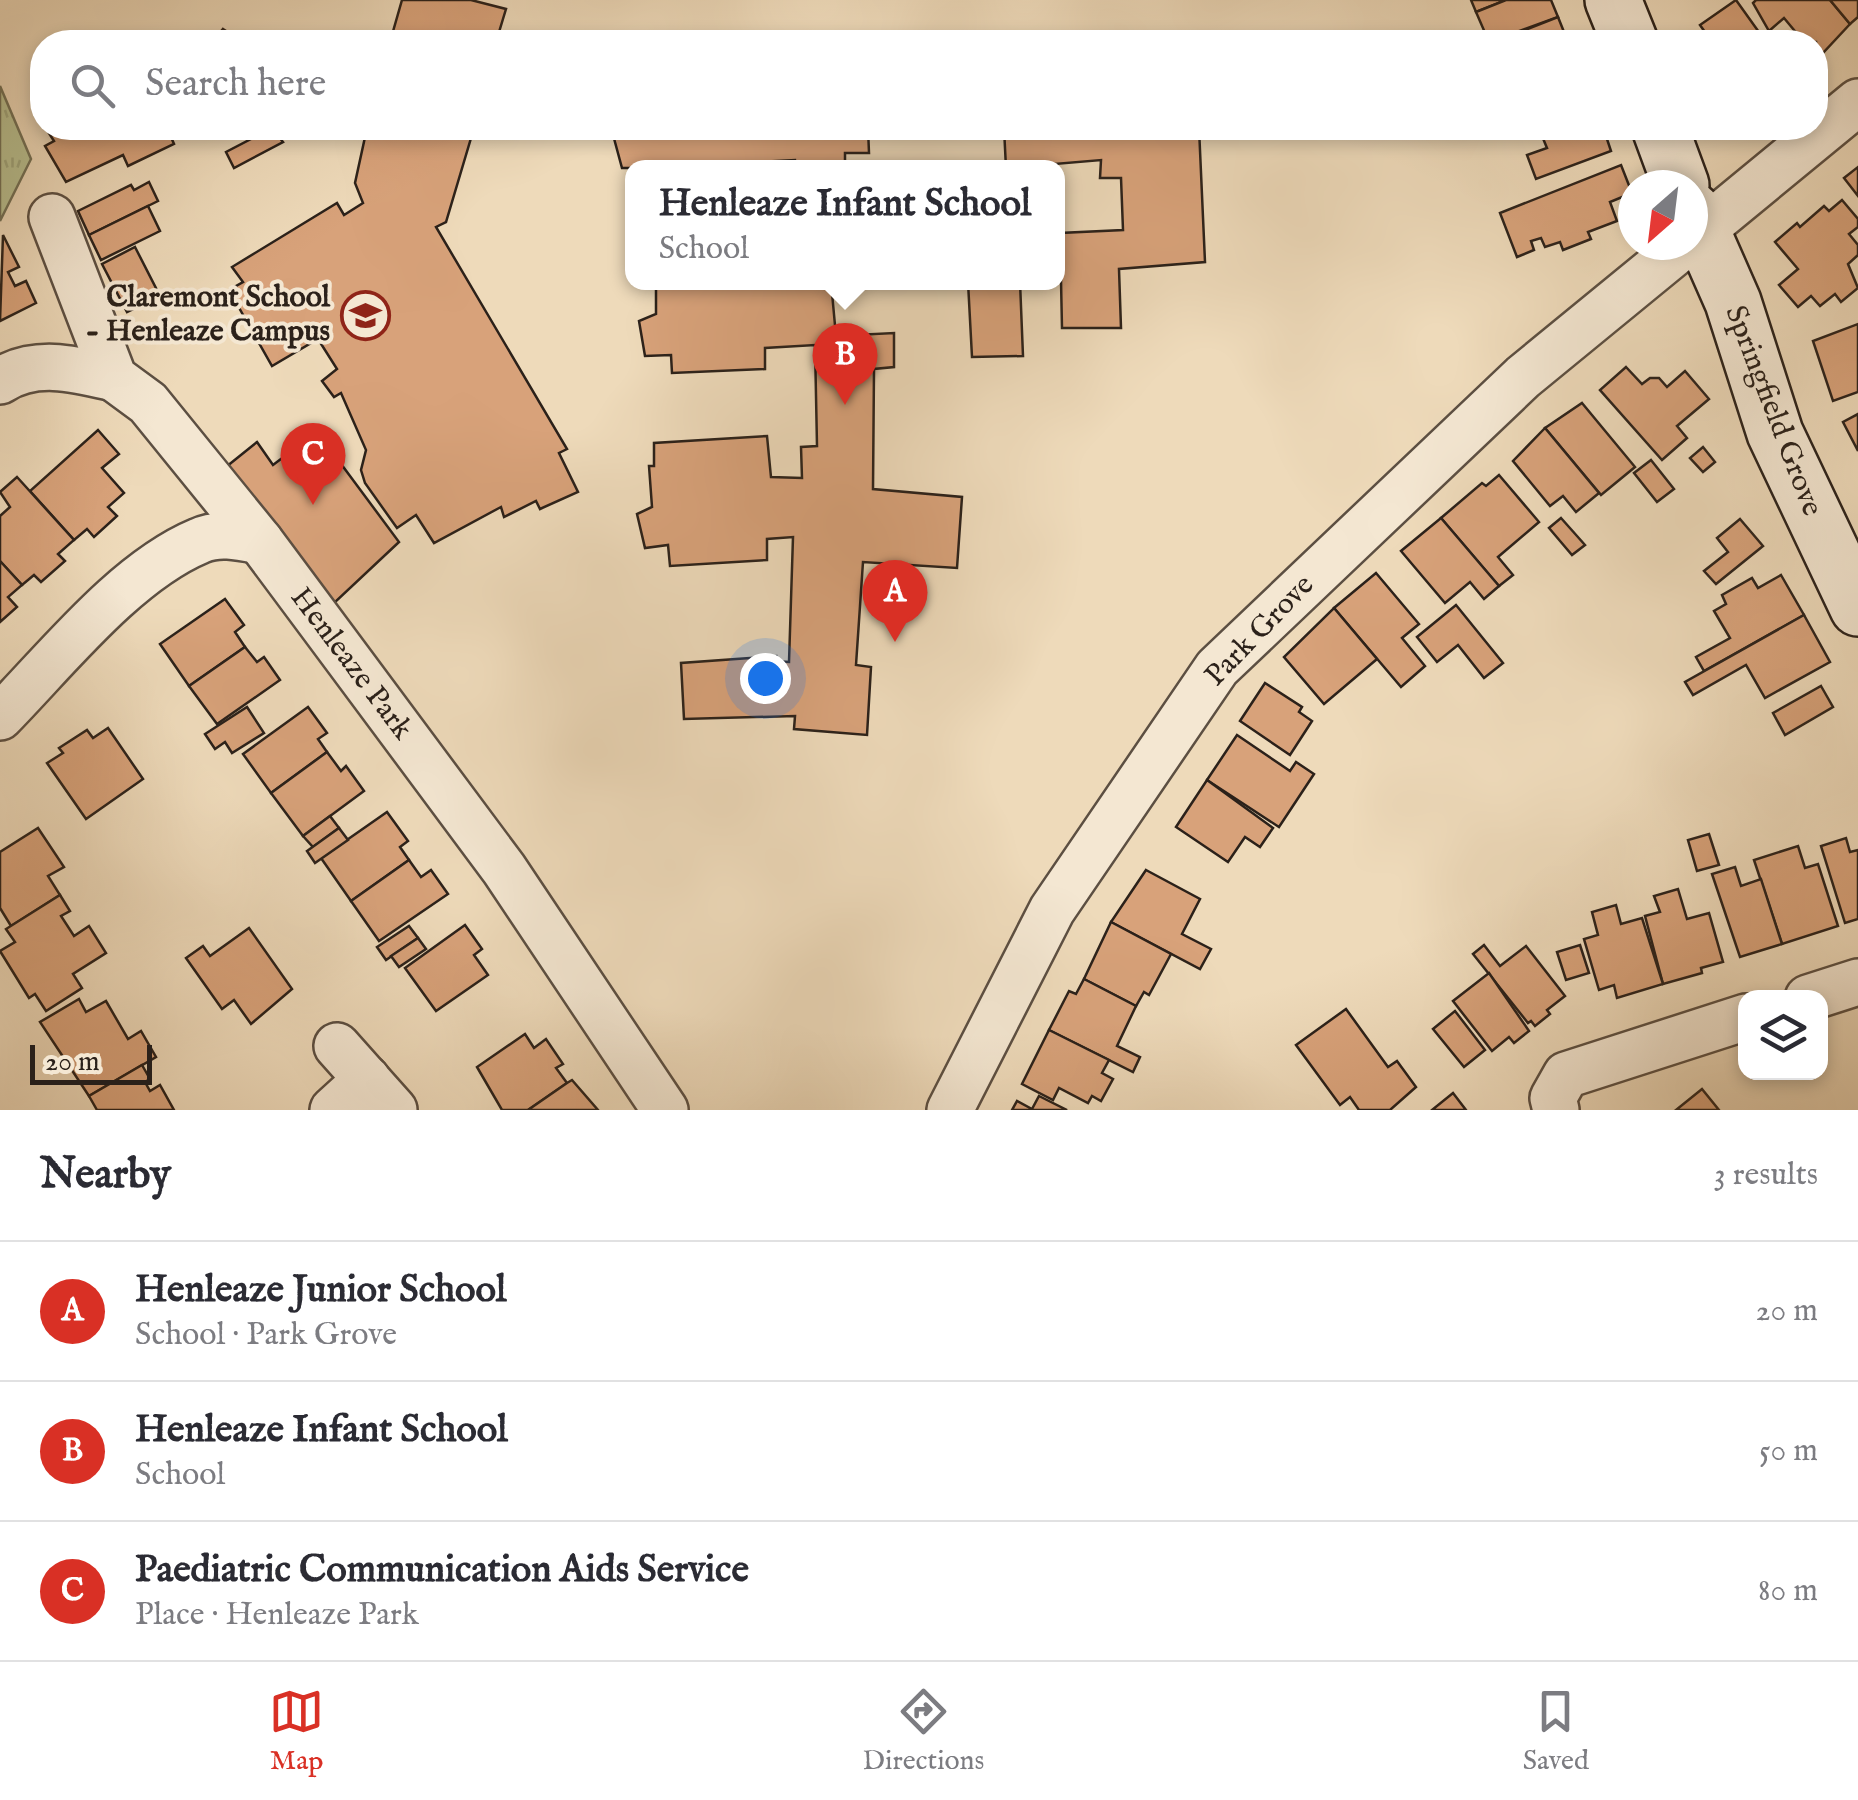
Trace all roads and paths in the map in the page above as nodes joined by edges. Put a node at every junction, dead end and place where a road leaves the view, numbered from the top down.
1 (1612, 0) edge
2 (1625, 30) edge
3 (1858, 102) edge
4 (1828, 124) edge
5 (1664, 140) edge
6 (1805, 140) edge
7 (1674, 170) edge
8 (1708, 210) edge
9 (52, 217) dead end
10 (1708, 254) edge
11 (1650, 260) edge
12 (114, 378) junction
13 (0, 381) edge
14 (260, 541) junction
15 (1858, 608) edge
16 (0, 716) edge
17 (1858, 982) edge
18 (1828, 992) edge
19 (1738, 1019) edge
20 (338, 1046) dead end
21 (381, 1095) edge
22 (1554, 1104) edge
23 (333, 1110) edge
24 (665, 1110) edge
25 (950, 1110) edge

1 - 2 street
3 - 4 street, Park Grove
5 - 7 street, Springfield Grove
6 - 8 street, Park Grove
9 - 12 street
10 - 15 street, Springfield Grove
11 - 25 street, Park Grove
12 - 13 street
12 - 14 street, Henleaze Park
14 - 16 street
14 - 24 street, Henleaze Park
17 - 18 street
19 - 22 street
20 - 21 street
21 - 23 street

